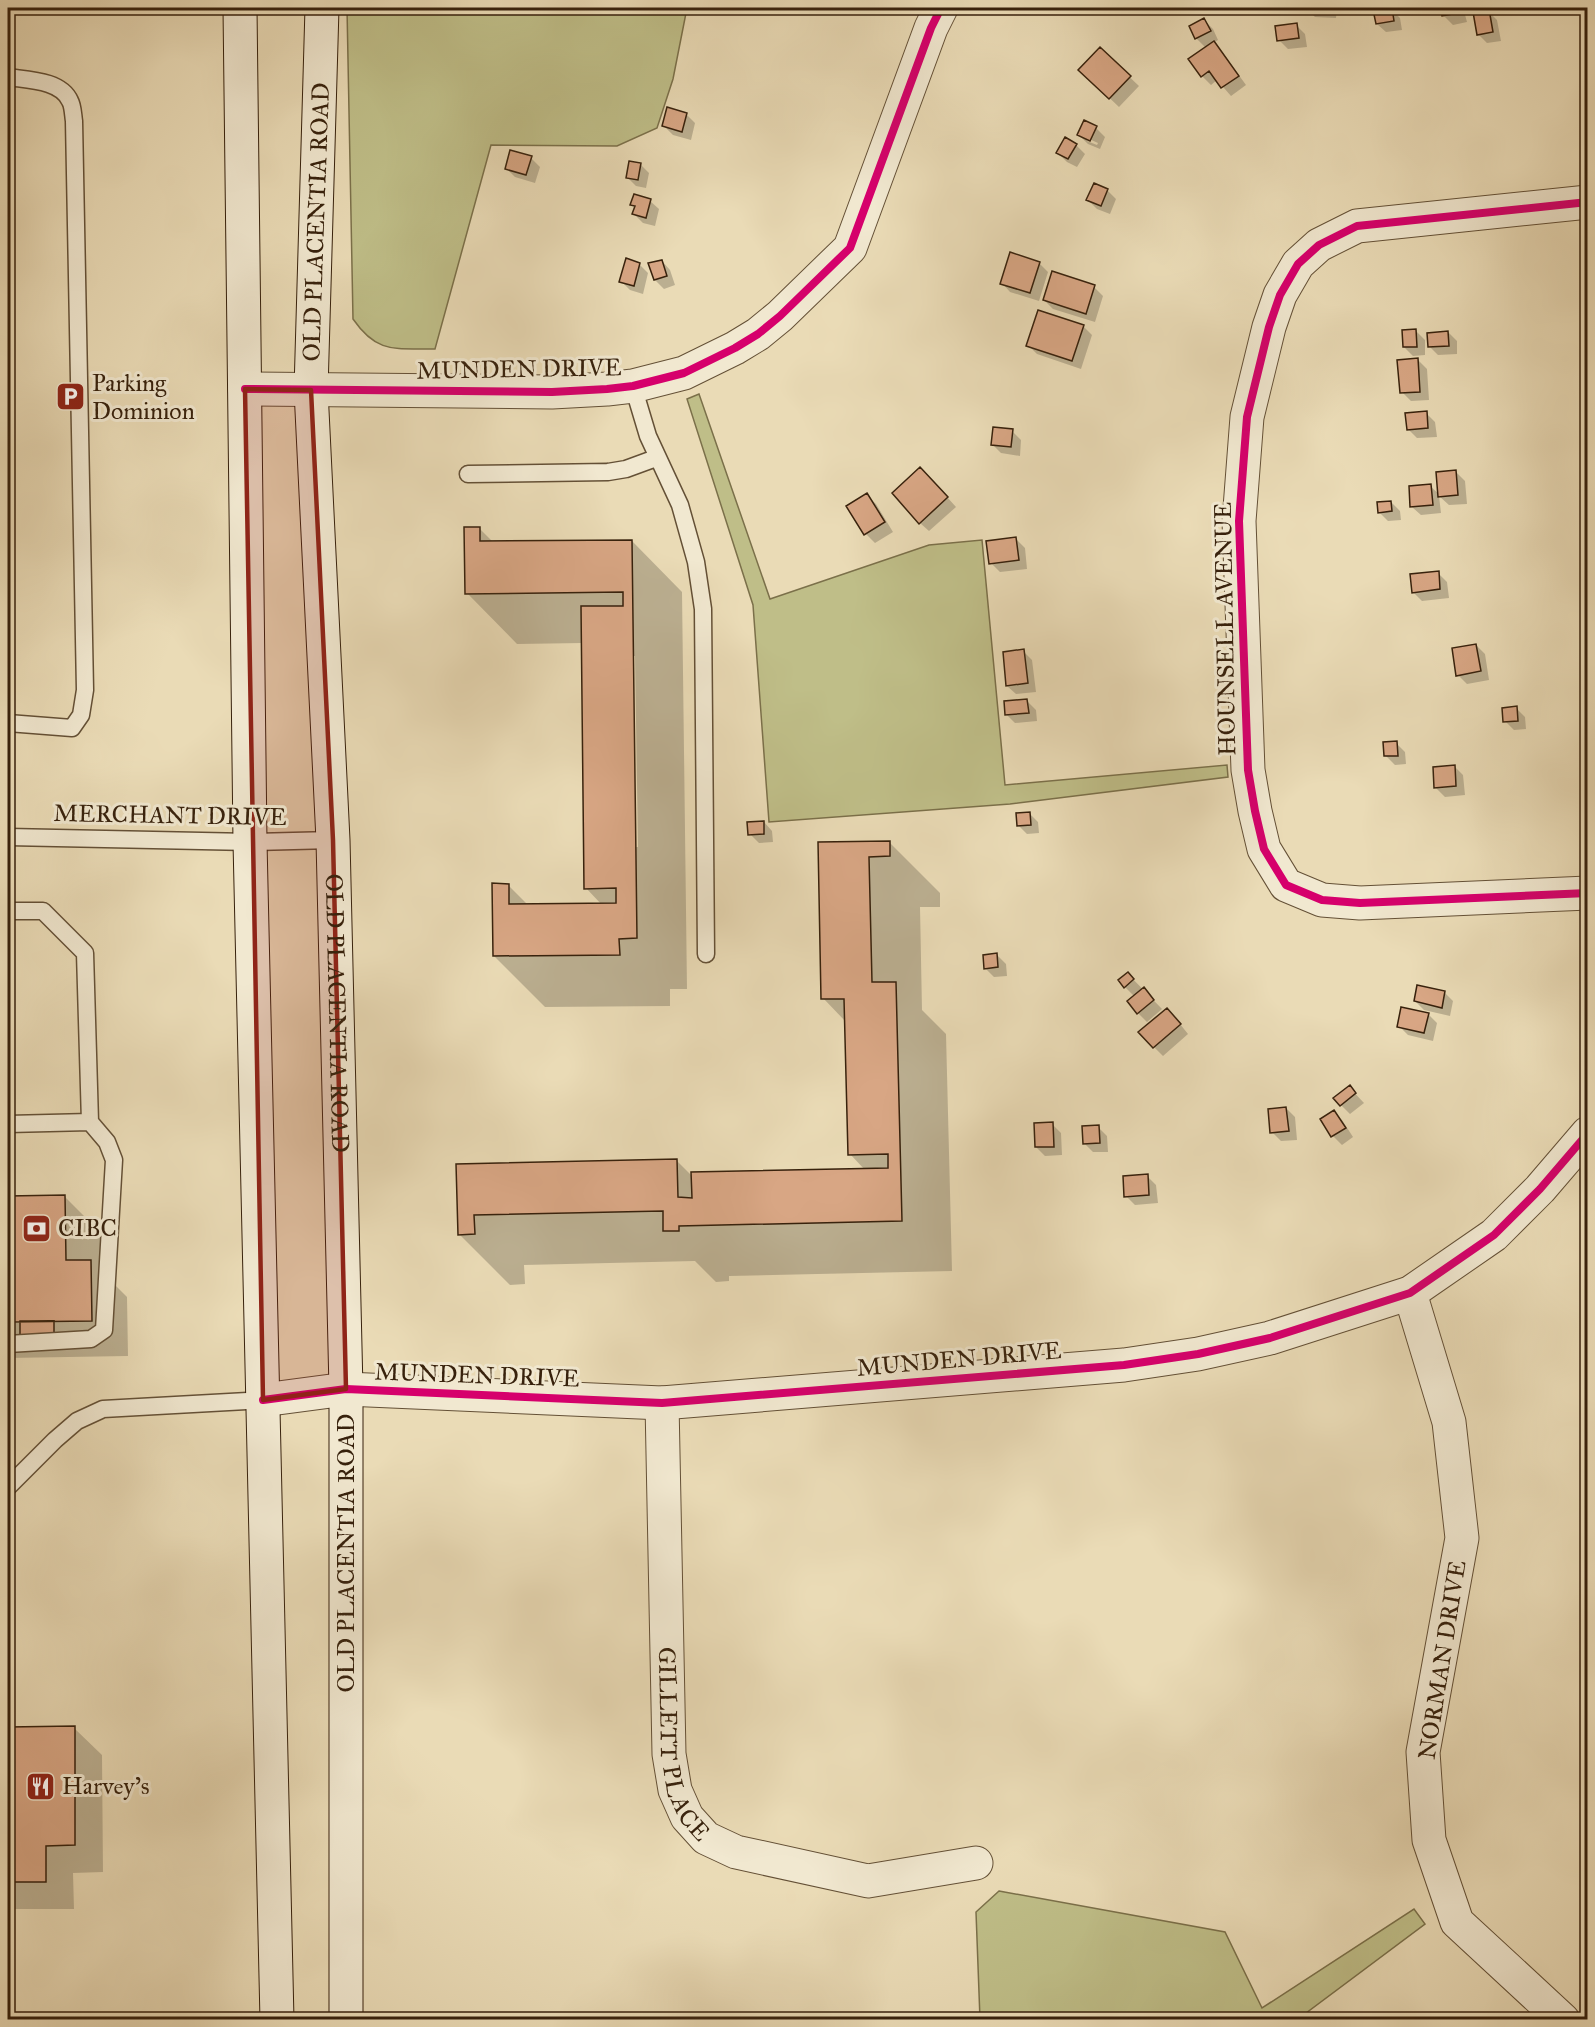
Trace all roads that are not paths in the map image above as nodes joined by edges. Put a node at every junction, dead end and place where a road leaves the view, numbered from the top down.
1 (240, 8) edge
2 (322, 8) edge
3 (941, 8) edge
4 (8, 77) edge
5 (1587, 202) edge
6 (633, 386) junction
7 (245, 389) junction
8 (310, 390) junction
9 (656, 458) junction
10 (468, 474) dead end
11 (8, 723) edge
12 (8, 837) edge
13 (333, 840) junction
14 (250, 842) junction
15 (1587, 893) edge
16 (8, 911) edge
17 (705, 954) dead end
18 (90, 1122) junction
19 (8, 1124) edge
20 (1587, 1133) edge
21 (1410, 1293) junction
22 (8, 1344) edge
23 (346, 1389) junction
24 (263, 1400) junction
25 (662, 1403) junction
26 (8, 1487) edge
27 (976, 1863) dead end
28 (1587, 2007) edge
29 (277, 2019) edge
30 (346, 2019) edge
31 (1563, 2019) edge
32 (1576, 2019) edge

1 - 7 street
2 - 8 street, OLD PLACENTIA ROAD
3 - 6 street, MUNDEN DRIVE
4 - 11 lane
5 - 15 street, HOUNSELL AVENUE
6 - 8 street, MUNDEN DRIVE
6 - 9 lane
7 - 8 street, MUNDEN DRIVE
7 - 14 street
8 - 13 street, OLD PLACENTIA ROAD
9 - 10 lane
9 - 17 lane
12 - 14 lane, MERCHANT DRIVE
13 - 14 lane, MERCHANT DRIVE
13 - 23 street, OLD PLACENTIA ROAD
14 - 24 street
16 - 18 lane
18 - 19 lane
18 - 22 lane
20 - 21 street, MUNDEN DRIVE
21 - 25 street, MUNDEN DRIVE
21 - 31 street, NORMAN DRIVE
23 - 24 street, MUNDEN DRIVE
23 - 25 street, MUNDEN DRIVE
23 - 30 street, OLD PLACENTIA ROAD
24 - 26 lane
24 - 29 street
25 - 27 street, GILLETT PLACE
28 - 32 street

